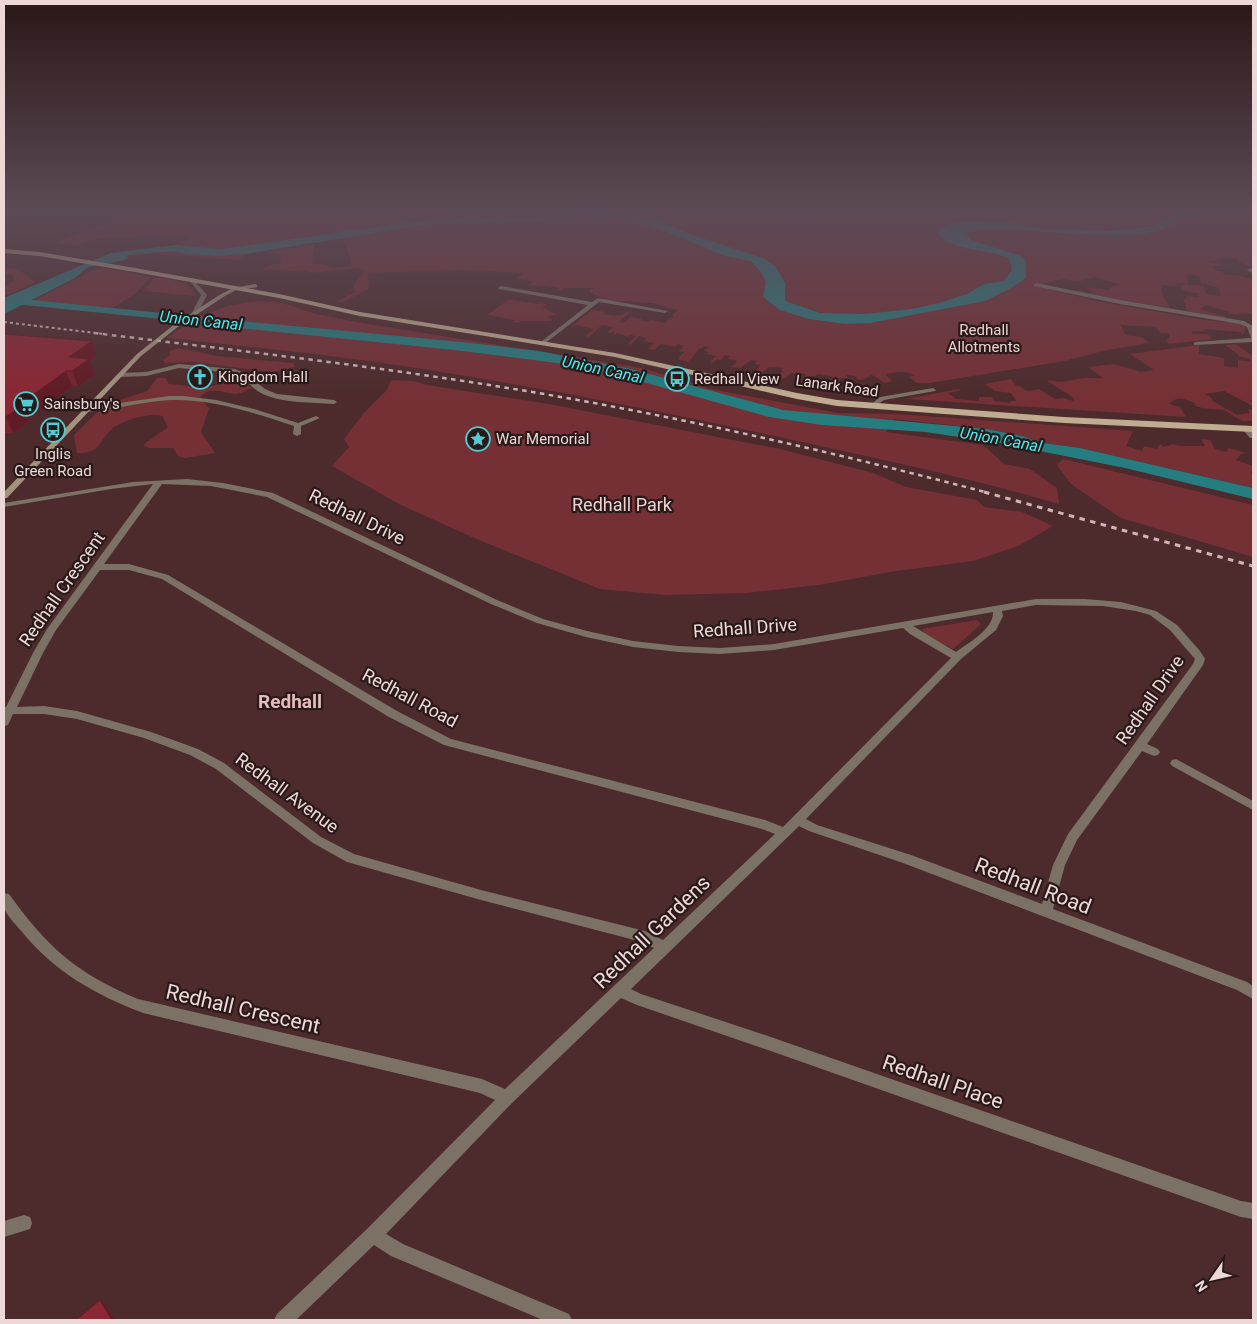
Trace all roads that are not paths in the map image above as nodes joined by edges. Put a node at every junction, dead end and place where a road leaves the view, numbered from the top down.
1 (156, 274) edge
2 (175, 274) edge
3 (192, 280) junction
4 (1036, 285) dead end
5 (243, 287) junction
6 (502, 288) dead end
7 (235, 289) junction
8 (593, 304) junction
9 (335, 308) junction
10 (665, 311) dead end
11 (195, 313) junction
12 (1253, 339) edge
13 (544, 342) junction
14 (1196, 344) dead end
15 (120, 375) junction
16 (933, 390) dead end
17 (334, 402) dead end
18 (872, 406) junction
19 (85, 410) junction
20 (316, 418) dead end
21 (298, 424) junction
22 (1251, 431) edge
23 (297, 434) dead end
24 (159, 482) junction
25 (4, 496) edge
26 (4, 505) edge
27 (98, 567) junction
28 (997, 609) junction
29 (905, 624) junction
30 (957, 657) junction
31 (7, 710) edge
32 (4, 722) edge
33 (1140, 746) junction
34 (1154, 752) dead end
35 (1176, 762) dead end
36 (1253, 806) edge
37 (798, 820) junction
38 (784, 833) junction
39 (4, 898) edge
40 (1046, 912) junction
41 (664, 947) junction
42 (620, 990) junction
43 (1253, 993) edge
44 (507, 1098) junction
45 (1253, 1211) edge
46 (24, 1222) dead end
47 (4, 1230) edge
48 (373, 1235) junction
49 (283, 1320) edge
50 (563, 1320) edge

1 - 3 main road, Lanark Road
2 - 5 main road, Lanark Road
3 - 7 main road, Lanark Road
3 - 11 street
4 - 12 street
5 - 7 main road, Lanark Road
5 - 9 main road, Lanark Road
5 - 9 main road, Lanark Road
5 - 11 street
6 - 8 street
7 - 11 street
8 - 10 street
8 - 13 street
9 - 13 main road, Lanark Road
11 - 15 street
12 - 14 street
13 - 18 main road, Lanark Road
15 - 17 street
15 - 19 street
16 - 18 street
18 - 22 main road, Lanark Road
19 - 21 street
19 - 25 street
20 - 21 street
21 - 23 street
24 - 26 street, Redhall Drive
24 - 27 street, Redhall Crescent
24 - 29 street, Redhall Drive
27 - 31 street, Redhall Crescent
27 - 38 street, Redhall Road
28 - 29 street, Redhall Drive
28 - 30 street, Redhall Gardens
28 - 33 street, Redhall Drive
29 - 30 street
30 - 37 street, Redhall Gardens
31 - 32 street, Redhall Crescent
31 - 41 street, Redhall Avenue
33 - 34 street
33 - 40 street, Redhall Drive
35 - 36 street
37 - 38 street, Redhall Gardens
37 - 40 street, Redhall Road
38 - 41 street, Redhall Gardens
39 - 44 street, Redhall Crescent
40 - 43 street, Redhall Road
41 - 42 street, Redhall Gardens
42 - 44 street, Redhall Gardens
42 - 45 street, Redhall Place
44 - 48 street, Redhall Gardens
46 - 47 street
48 - 49 street, Redhall Gardens
48 - 50 street

